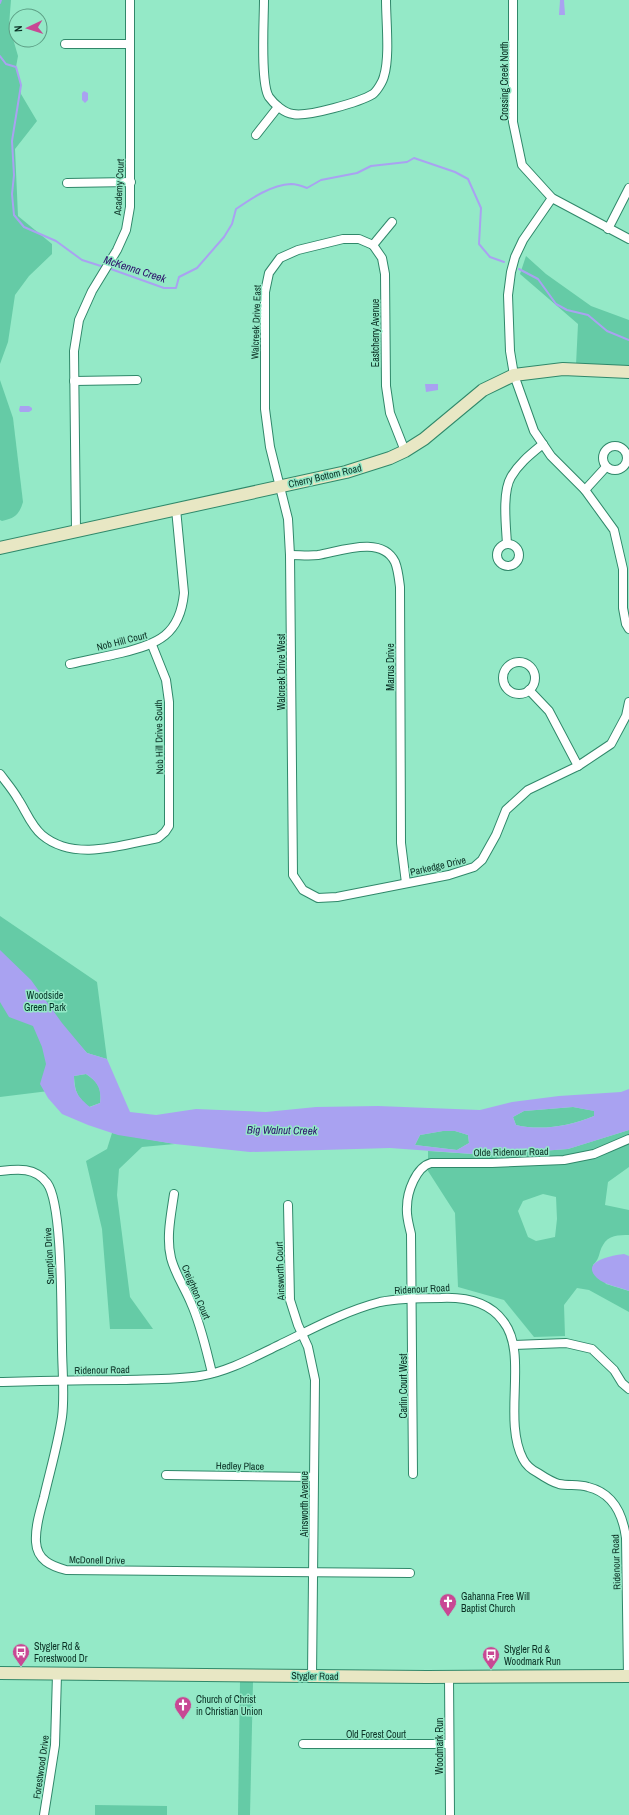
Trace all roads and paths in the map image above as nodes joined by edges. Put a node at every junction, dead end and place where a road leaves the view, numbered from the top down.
1 (130, 0) edge
2 (264, 0) edge
3 (386, 0) edge
4 (513, 0) edge
5 (65, 44) dead end
6 (130, 44) junction
7 (278, 107) junction
8 (256, 135) dead end
9 (131, 182) junction
10 (67, 183) dead end
11 (629, 188) edge
12 (552, 198) junction
13 (392, 222) dead end
14 (608, 229) junction
15 (629, 239) edge
16 (373, 245) junction
17 (629, 372) edge
18 (514, 375) junction
19 (137, 380) dead end
20 (74, 381) junction
21 (543, 444) junction
22 (405, 451) junction
23 (606, 467) dead end
24 (280, 486) junction
25 (585, 490) junction
26 (176, 509) junction
27 (76, 530) junction
28 (507, 544) dead end
29 (0, 548) edge
30 (290, 555) junction
31 (629, 629) edge
32 (152, 645) junction
33 (70, 664) dead end
34 (530, 690) dead end
35 (629, 702) edge
36 (578, 766) junction
37 (0, 774) edge
38 (292, 859) joint
39 (406, 883) junction
40 (629, 1139) edge
41 (0, 1171) edge
42 (174, 1194) dead end
43 (408, 1195) joint
44 (288, 1205) dead end
45 (412, 1298) junction
46 (301, 1334) junction
47 (514, 1345) junction
48 (212, 1373) junction
49 (63, 1381) junction
50 (0, 1382) edge
51 (629, 1389) edge
52 (413, 1474) dead end
53 (166, 1476) dead end
54 (314, 1477) junction
55 (313, 1572) junction
56 (410, 1573) dead end
57 (0, 1673) edge
58 (57, 1674) junction
59 (312, 1676) junction
60 (629, 1676) edge
61 (449, 1677) junction
62 (303, 1744) dead end
63 (450, 1744) junction
64 (44, 1815) edge
65 (450, 1815) edge

1 - 6 street, Academy Court
2 - 7 street
3 - 7 street
4 - 12 street, Crossing Creek North
5 - 6 street
6 - 9 street, Academy Court
7 - 8 street
9 - 10 street
9 - 20 street, Academy Court
11 - 14 street
12 - 14 street, Crossing Creek North
12 - 18 street
13 - 16 street
14 - 15 street, Crossing Creek North
16 - 22 street, Eastcherry Avenue
16 - 24 street, Walcreek Drive East
17 - 18 main road, Cherry Bottom Road
18 - 21 street
18 - 22 main road, Cherry Bottom Road
19 - 20 street
20 - 27 street, Academy Court
21 - 25 street
21 - 28 street
22 - 24 main road, Cherry Bottom Road
23 - 25 street
24 - 26 main road, Cherry Bottom Road
24 - 30 street, Walcreek Drive West
25 - 31 street
26 - 27 main road, Cherry Bottom Road
26 - 32 street, Nob Hill Court
27 - 29 main road, Cherry Bottom Road
30 - 38 street, Walcreek Drive West
30 - 39 street, Marrus Drive
32 - 33 street, Nob Hill Court
32 - 37 street, Nob Hill Drive South
34 - 36 street
35 - 36 street, Parkedge Drive
36 - 39 street, Parkedge Drive
38 - 39 street, Parkedge Drive
40 - 43 street, Olde Ridenour Road
41 - 49 street, Sumption Drive
42 - 48 street, Creighton Court
43 - 45 street, Carlin Court West
44 - 46 street, Ainsworth Court
45 - 46 street, Ridenour Road
45 - 47 street, Ridenour Road
45 - 52 street, Carlin Court West
46 - 48 street, Ridenour Road
46 - 54 street, Ainsworth Avenue
47 - 51 street
47 - 60 street, Ridenour Road
48 - 49 street, Ridenour Road
49 - 50 street, Ridenour Road
49 - 55 street, McDonell Drive
53 - 54 street, Hedley Place
54 - 55 street, Ainsworth Avenue
55 - 56 street, McDonell Drive
55 - 59 street, Ainsworth Avenue
57 - 58 main road, Stygler Road
58 - 59 main road, Stygler Road
58 - 64 street, Forestwood Drive
59 - 61 main road, Stygler Road
60 - 61 main road, Stygler Road
61 - 63 street, Woodmark Run
62 - 63 street, Old Forest Court
63 - 65 street, Woodmark Run

